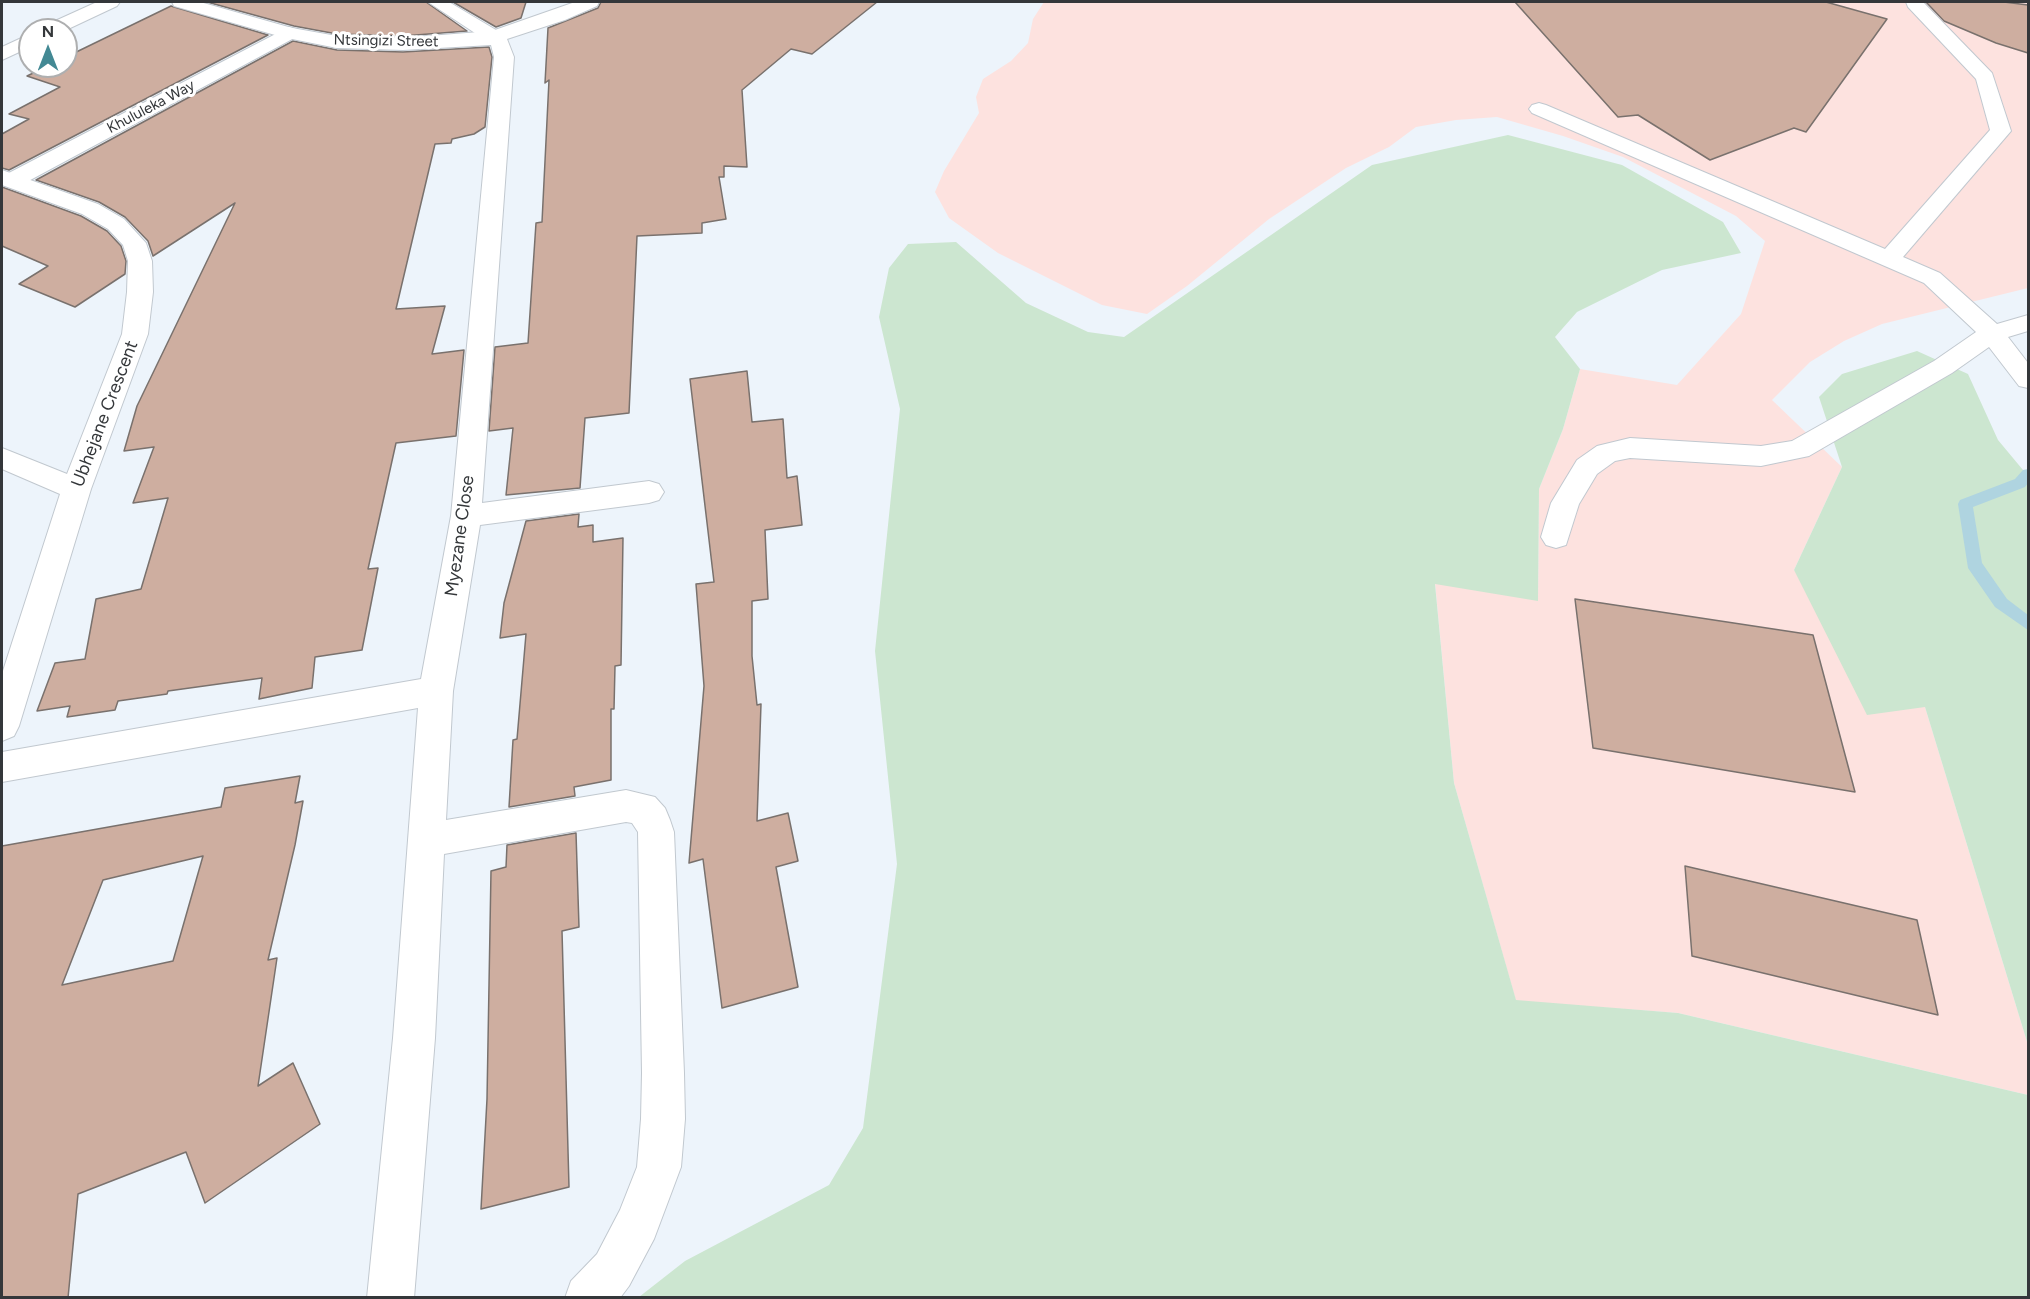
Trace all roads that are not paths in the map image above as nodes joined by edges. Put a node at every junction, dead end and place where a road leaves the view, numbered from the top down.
1 (111, 2) edge
2 (180, 2) edge
3 (437, 2) edge
4 (590, 2) edge
5 (1914, 3) dead end
6 (77, 18) edge
7 (289, 33) junction
8 (494, 37) junction
9 (18, 46) edge
10 (2, 54) edge
11 (1539, 109) dead end
12 (7, 179) edge
13 (1889, 259) junction
14 (2028, 323) edge
15 (1992, 333) junction
16 (2028, 380) edge
17 (2, 458) edge
18 (76, 489) junction
19 (649, 492) dead end
20 (466, 516) junction
21 (1556, 537) dead end
22 (436, 691) junction
23 (2, 726) edge
24 (2, 767) edge
25 (425, 840) junction
26 (390, 1298) edge
27 (588, 1298) edge

1 - 6 lane
2 - 7 street, Ntsingizi Street
3 - 8 lane
4 - 8 street, Ntsingizi Street
5 - 13 lane
7 - 8 street, Ntsingizi Street
7 - 12 lane, Khululeka Way
8 - 20 street, Myezane Close
9 - 10 lane
11 - 13 lane
12 - 18 street, Ubhejane Crescent
13 - 15 lane
14 - 15 lane
15 - 16 lane
15 - 21 lane
17 - 18 street
18 - 23 street, Ubhejane Crescent
19 - 20 street
20 - 22 street, Myezane Close
22 - 24 street
22 - 25 street, Myezane Close
25 - 26 street, Myezane Close
25 - 27 street

